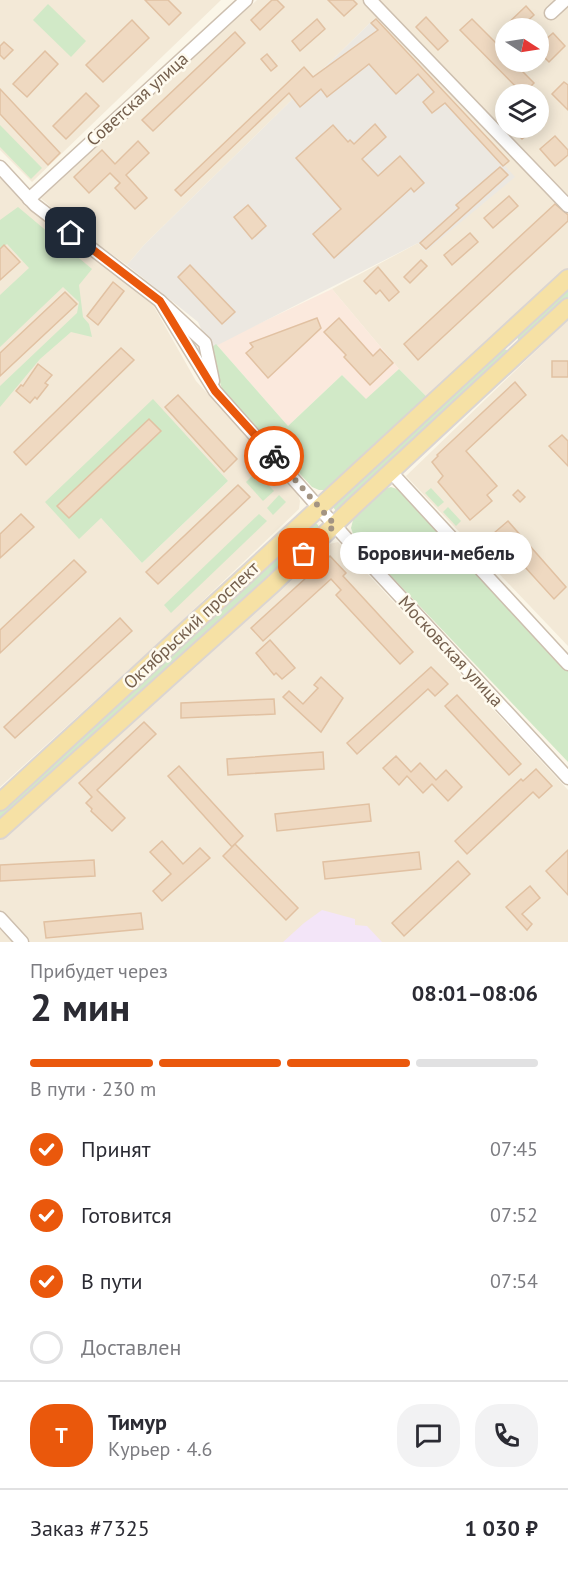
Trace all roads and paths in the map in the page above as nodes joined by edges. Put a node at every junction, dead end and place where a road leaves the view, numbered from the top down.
1 (246, 0) edge
2 (370, 0) edge
3 (565, 0) edge
4 (551, 13) dead end
5 (0, 167) edge
6 (29, 199) junction
7 (568, 206) edge
8 (568, 278) edge
9 (568, 307) edge
10 (507, 334) junction
11 (521, 352) junction
12 (391, 472) junction
13 (319, 507) junction
14 (335, 525) junction
15 (568, 664) edge
16 (75, 733) junction
17 (89, 749) junction
18 (568, 778) edge
19 (0, 802) edge
20 (0, 830) edge
21 (0, 918) edge
22 (21, 942) edge

1 - 6 street, Советская улица
2 - 7 street
3 - 4 street
5 - 6 street, Московская улица
6 - 13 street, Московская улица
8 - 10 main road, Октябрьский проспект
9 - 11 main road, Октябрьский проспект
10 - 11 street
10 - 13 main road, Октябрьский проспект
11 - 12 main road, Октябрьский проспект
12 - 14 main road, Октябрьский проспект
12 - 15 street
13 - 14 street, Московская улица
13 - 16 main road, Октябрьский проспект
14 - 17 main road, Октябрьский проспект
14 - 18 street, Московская улица
16 - 17 main road
16 - 19 main road, Октябрьский проспект
17 - 20 main road, Октябрьский проспект
21 - 22 street

